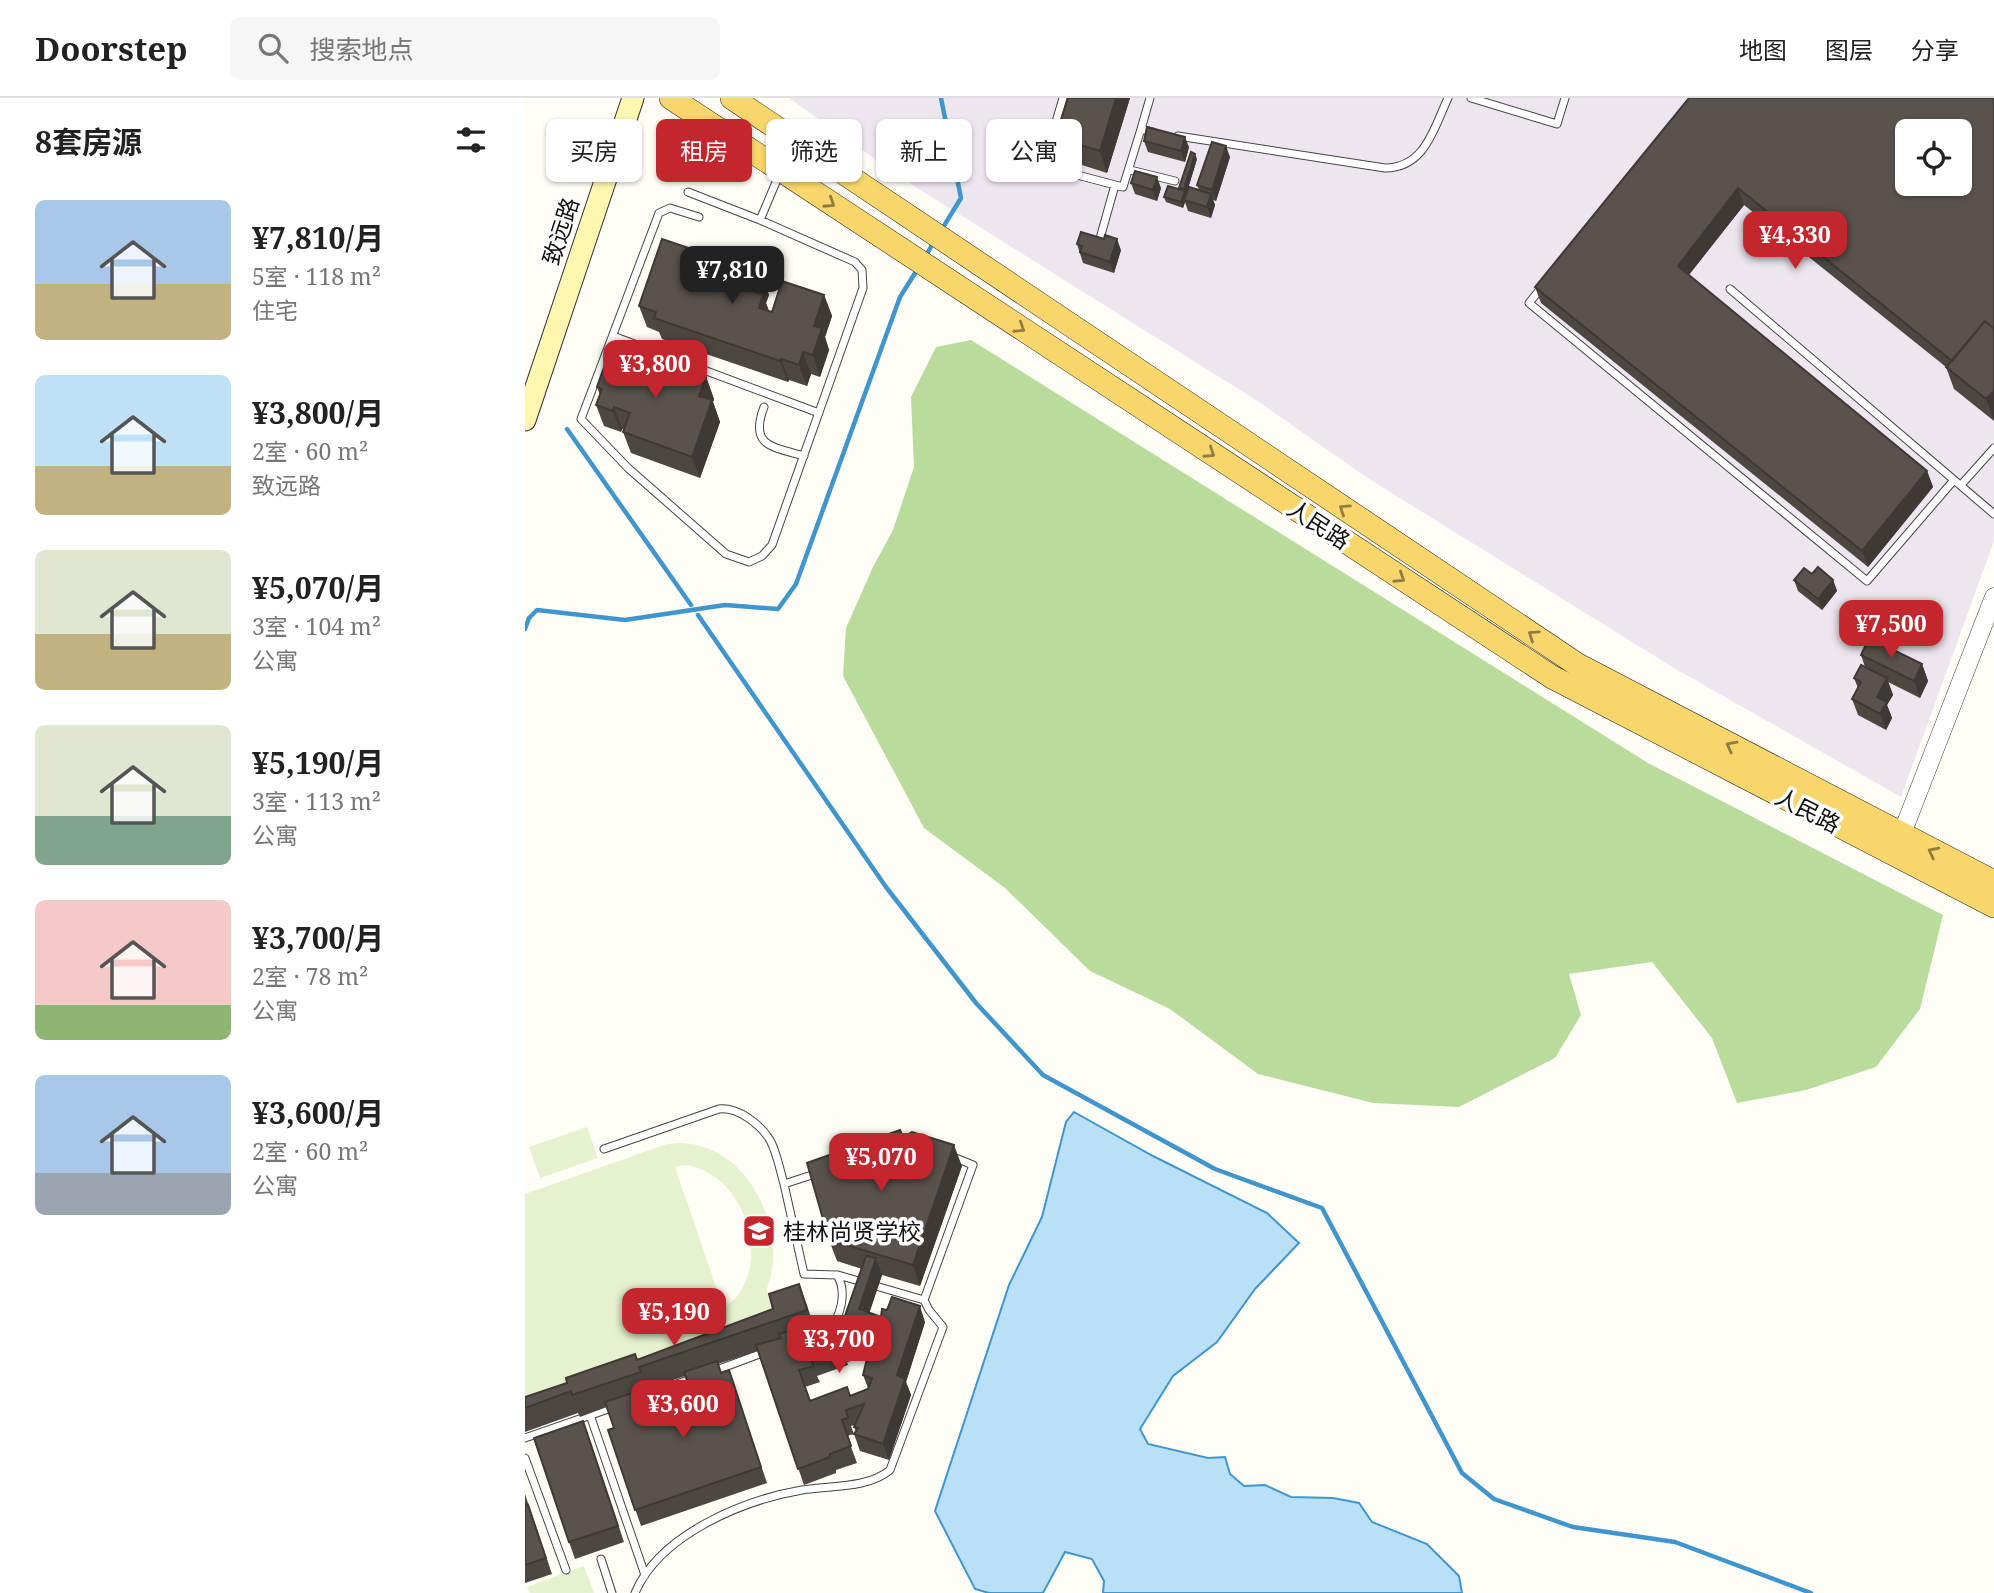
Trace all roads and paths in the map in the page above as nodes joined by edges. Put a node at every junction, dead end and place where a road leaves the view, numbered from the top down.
1 (633, 98) edge
2 (671, 98) edge
3 (732, 98) edge
4 (1063, 98) edge
5 (1150, 98) edge
6 (1448, 98) edge
7 (1471, 98) edge
8 (1565, 98) edge
9 (1141, 129) junction
10 (1211, 142) junction
11 (1207, 155) edge
12 (766, 161) edge
13 (1129, 169) junction
14 (1175, 181) dead end
15 (776, 182) edge
16 (798, 182) edge
17 (1115, 185) junction
18 (688, 192) dead end
19 (699, 217) dead end
20 (759, 220) junction
21 (1099, 242) edge
22 (1546, 282) edge
23 (1730, 289) dead end
24 (613, 336) junction
25 (764, 407) dead end
26 (819, 413) junction
27 (525, 420) edge
28 (1994, 448) edge
29 (804, 457) junction
30 (1957, 482) junction
31 (1994, 514) edge
32 (1994, 597) edge
33 (1901, 835) junction
34 (1994, 883) edge
35 (1994, 906) edge
36 (604, 1149) dead end
37 (940, 1152) edge
38 (824, 1171) edge
39 (784, 1184) junction
40 (837, 1275) junction
41 (924, 1300) junction
42 (813, 1335) edge
43 (774, 1349) edge
44 (590, 1415) junction
45 (525, 1438) edge
46 (525, 1458) edge
47 (601, 1559) dead end
48 (566, 1570) dead end
49 (645, 1576) junction
50 (612, 1593) edge
51 (635, 1593) edge

1 - 27 main road, 致远路
2 - 12 main road, 人民路
33 -> 3 main road, 人民路
4 - 17 lane
5 - 9 lane
6 - 10 lane
7 - 8 lane
9 - 10 lane
9 - 13 lane
10 - 11 lane
13 - 14 lane
13 - 17 lane
15 - 20 lane
16 -> 35 main road, 人民路
17 - 21 lane
18 - 20 lane
19 - 24 lane
20 - 26 lane
22 - 30 lane
23 - 30 lane
24 - 26 lane
24 - 29 lane
25 - 29 lane
26 - 29 lane
28 - 30 lane
30 - 31 lane
32 - 33 street
34 -> 33 main road, 人民路
36 - 39 lane
37 - 41 lane
38 - 39 lane
39 - 40 lane
40 - 41 lane
40 - 42 lane
41 - 49 lane
43 - 44 lane
44 - 45 lane
44 - 49 lane
46 - 48 lane
47 - 50 lane
49 - 51 lane

